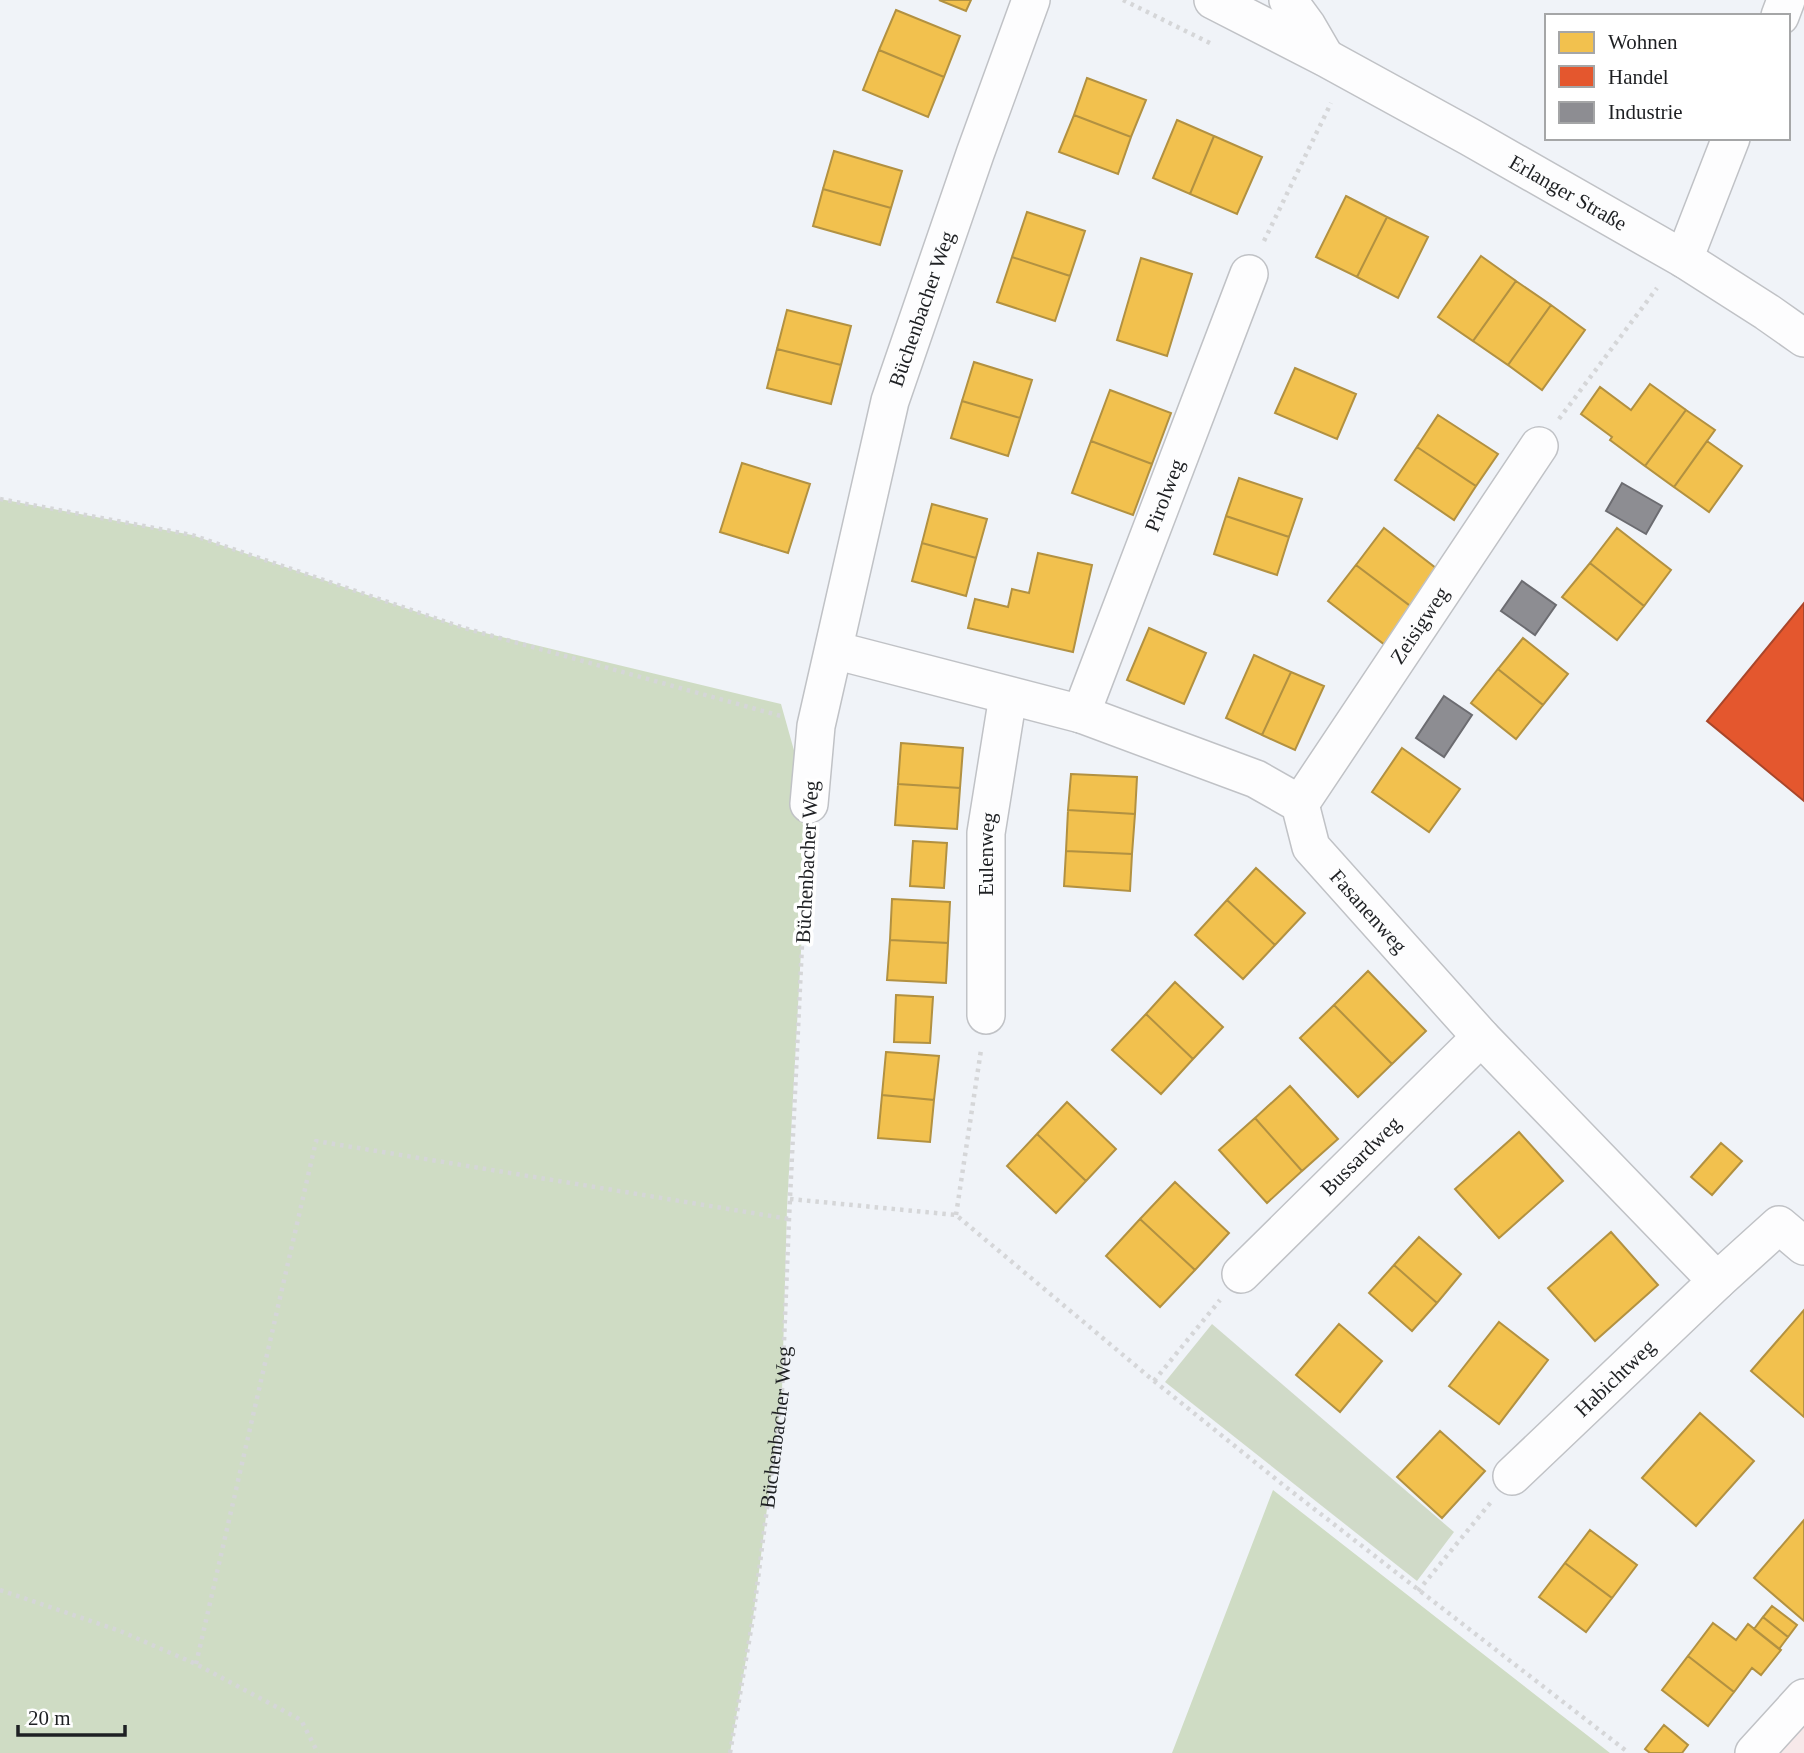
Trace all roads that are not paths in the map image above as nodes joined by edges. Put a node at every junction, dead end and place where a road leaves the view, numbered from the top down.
1 (1031, 0) edge
2 (1213, 0) edge
3 (1287, 0) edge
4 (1326, 58) junction
5 (1730, 140) edge
6 (1684, 259) junction
7 (1249, 274) road end
8 (1804, 338) edge
9 (1539, 446) road end
10 (834, 650) junction
11 (1008, 696) junction
12 (1081, 715) junction
13 (809, 804) road end
14 (1300, 804) junction
15 (986, 1015) road end
16 (1481, 1037) junction
17 (1804, 1246) edge
18 (1241, 1274) road end
19 (1717, 1281) junction
20 (1512, 1476) road end
21 (1804, 1698) edge
22 (1754, 1753) edge

1 - 10 street, Büchenbacher Weg
2 - 4 street, Erlanger Straße
3 - 4 street
4 - 6 street, Erlanger Straße
5 - 6 street
6 - 8 street, Erlanger Straße
7 - 12 street, Pirolweg
9 - 14 street, Zeisigweg
10 - 11 street
10 - 13 street, Büchenbacher Weg
11 - 12 street
11 - 15 street, Eulenweg
12 - 14 street
14 - 16 street, Fasanenweg
16 - 18 street, Bussardweg
16 - 19 street, Fasanenweg
17 - 19 street
19 - 20 street, Habichtweg
21 - 22 street

